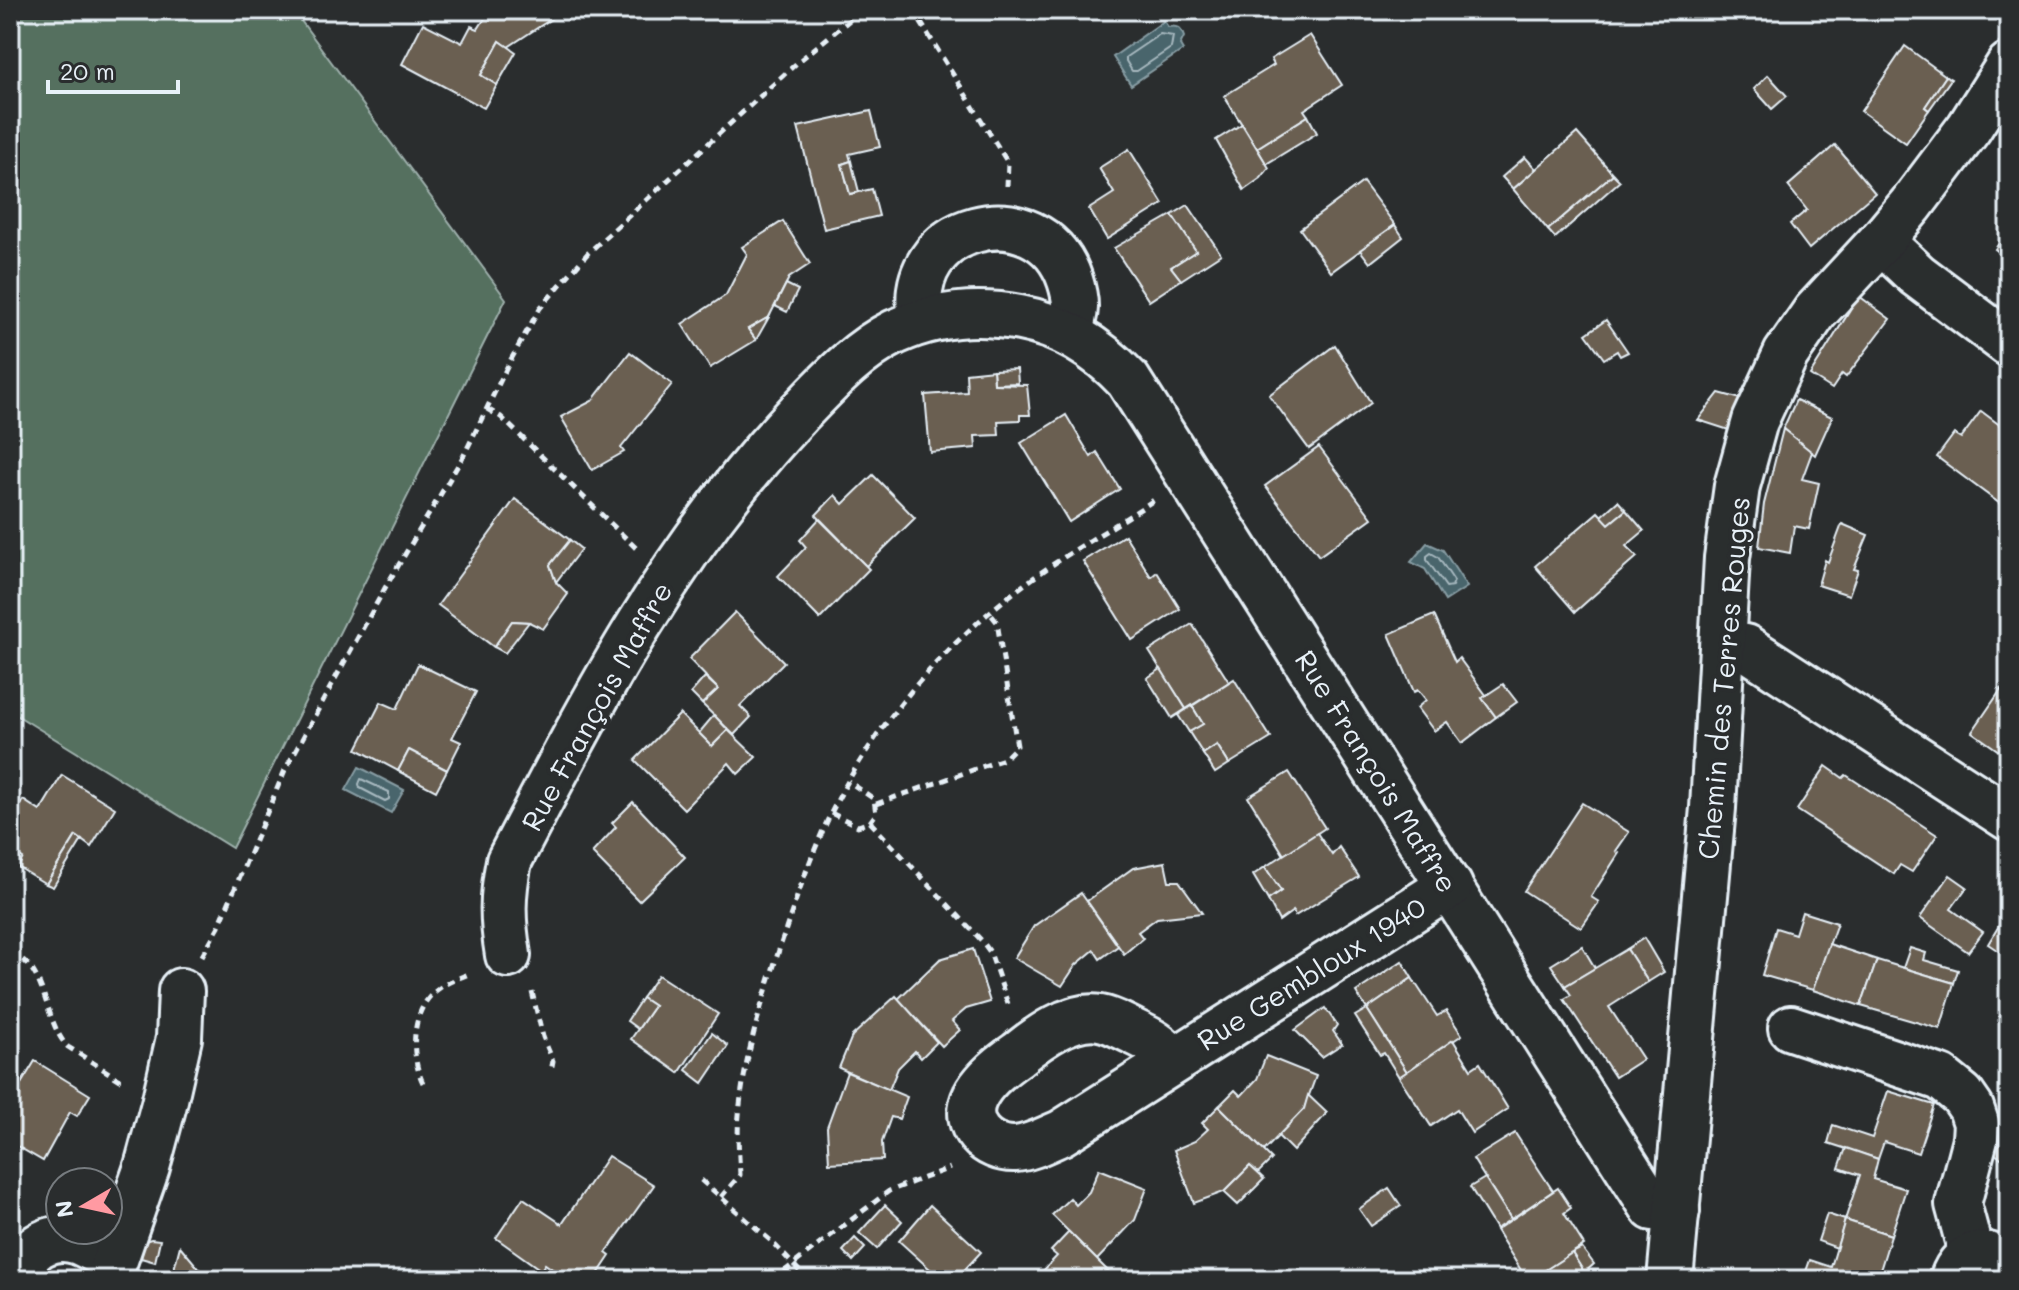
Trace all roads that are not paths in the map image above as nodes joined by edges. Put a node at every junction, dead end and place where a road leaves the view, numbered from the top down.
1 (2009, 65) edge
2 (1881, 241) junction
3 (922, 321) junction
4 (1068, 333) junction
5 (2009, 344) edge
6 (1723, 644) junction
7 (2009, 818) edge
8 (1450, 886) junction
9 (508, 955) road end
10 (181, 991) road end
11 (1791, 1028) dead end
12 (1173, 1060) junction
13 (1677, 1211) junction
14 (1978, 1267) edge
15 (111, 1269) edge
16 (16, 1280) edge
17 (1670, 1280) edge

1 - 2 street, Chemin des Terres Rouges
2 - 5 street
2 - 6 street, Chemin des Terres Rouges
3 - 4 street, Rue François Maffre
3 - 4 street
3 - 9 street, Rue François Maffre
4 - 8 street, Rue François Maffre
6 - 7 street
6 - 13 street, Chemin des Terres Rouges
8 - 12 street, Rue Gembloux 1940
8 - 13 street, Rue François Maffre
10 - 15 street
11 - 14 street
12 - 12 street, Rue Gembloux 1940
13 - 17 street, Chemin des Terres Rouges
15 - 16 street

